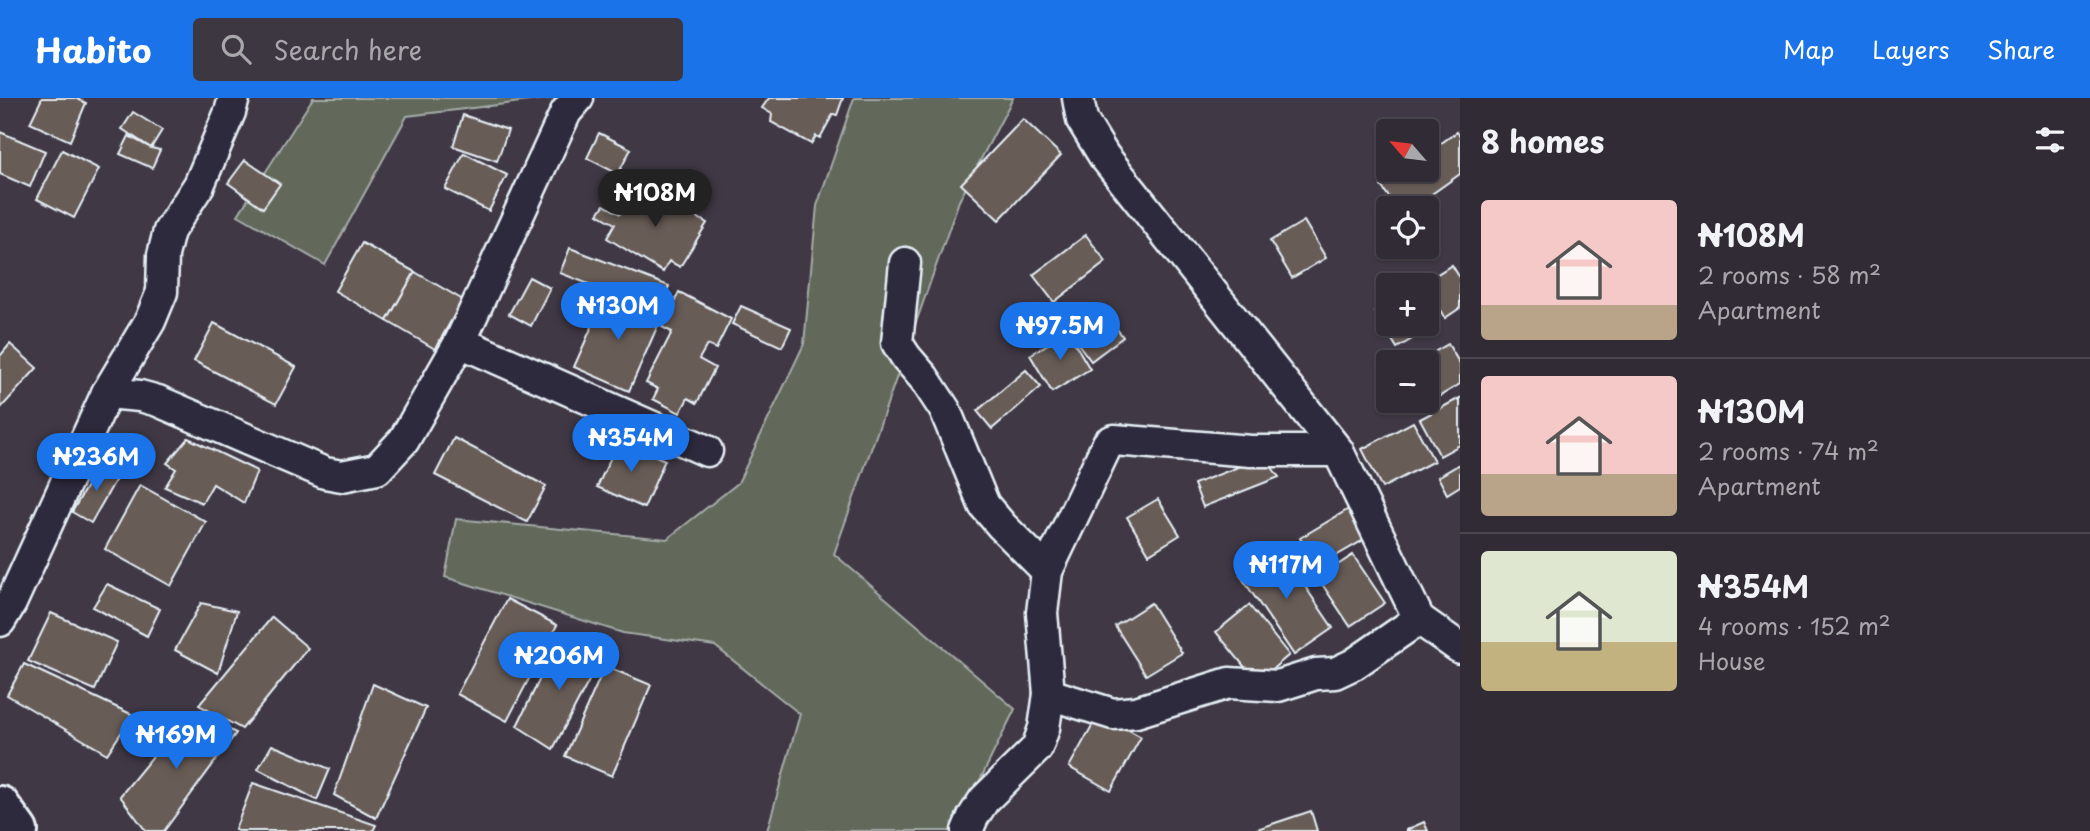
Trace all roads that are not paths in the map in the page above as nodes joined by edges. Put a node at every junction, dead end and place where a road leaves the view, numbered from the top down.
1 (234, 98) edge
2 (578, 98) edge
3 (1078, 98) edge
4 (905, 263) dead end
5 (460, 342) junction
6 (107, 393) junction
7 (707, 451) dead end
8 (1338, 451) junction
9 (1047, 571) junction
10 (1419, 619) junction
11 (0, 621) edge
12 (1460, 648) edge
13 (1049, 694) junction
14 (0, 806) edge
15 (18, 831) edge
16 (967, 831) edge

1 - 6 street
2 - 5 street
3 - 8 street
4 - 9 street
5 - 6 street
5 - 7 street
6 - 11 street
8 - 9 street
8 - 10 street
9 - 13 street
10 - 12 street
10 - 13 street
13 - 16 street
14 - 15 street

